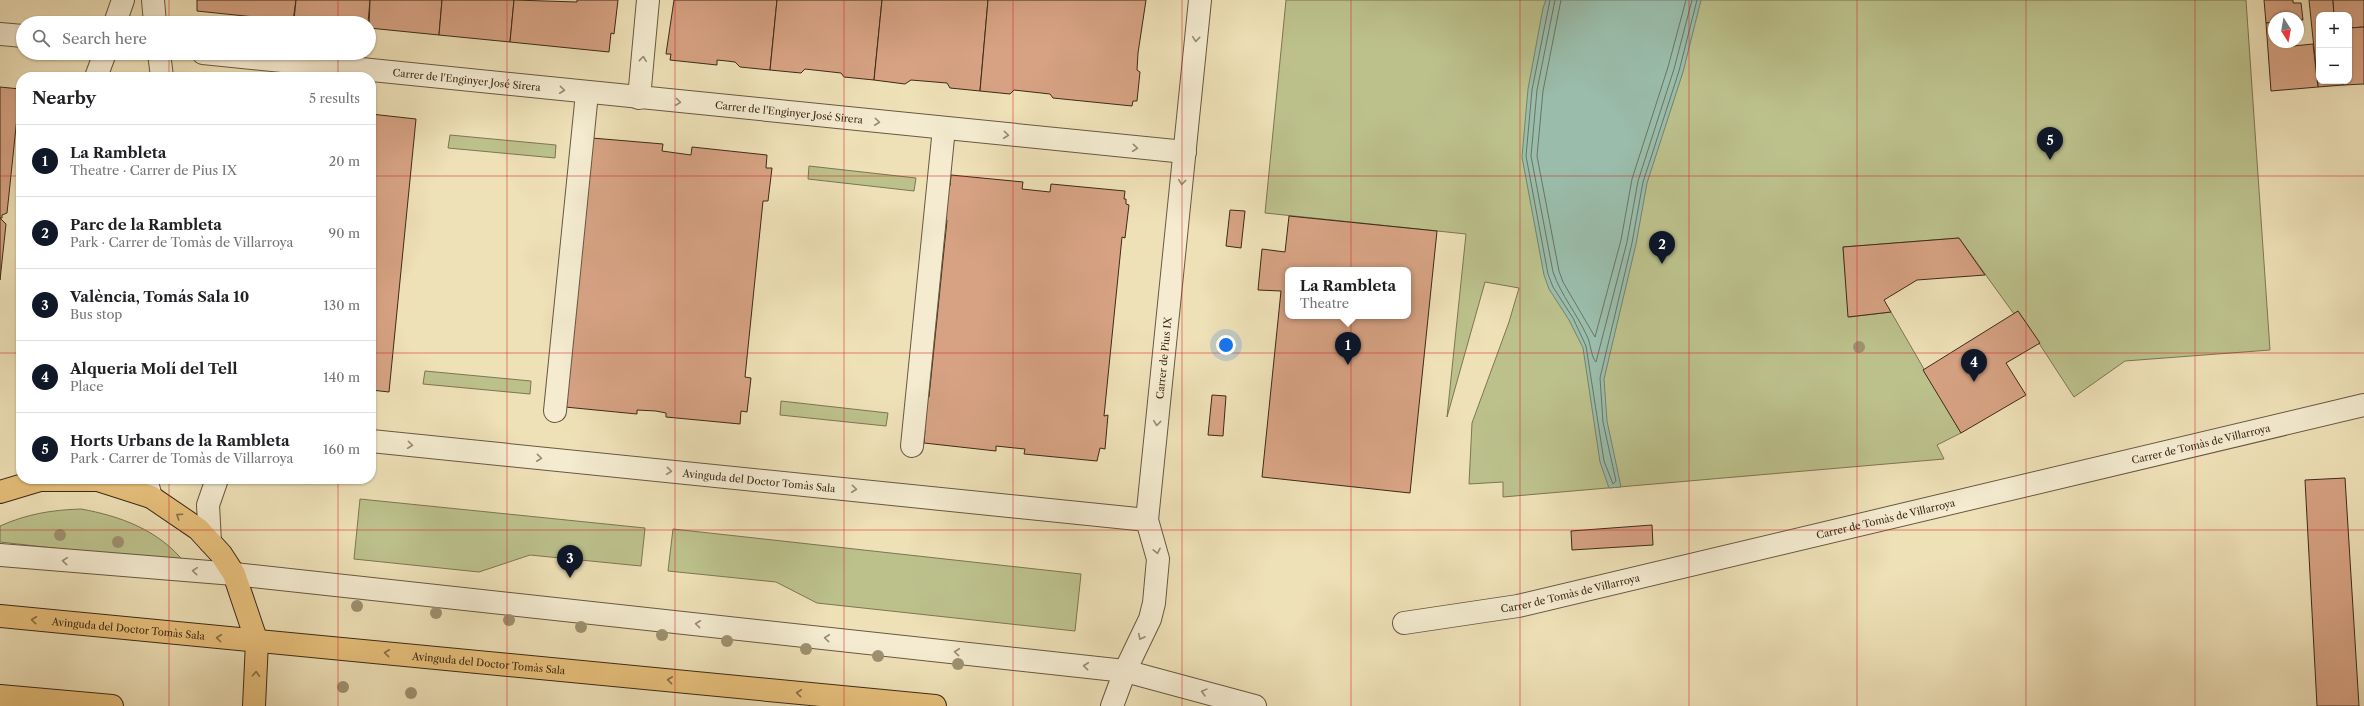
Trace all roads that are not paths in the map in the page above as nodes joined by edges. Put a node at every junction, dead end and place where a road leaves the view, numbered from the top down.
1 (123, 0) edge
2 (153, 0) edge
3 (648, 0) edge
4 (1200, 0) edge
5 (117, 16) edge
6 (154, 16) edge
7 (0, 34) edge
8 (16, 35) edge
9 (102, 60) edge
10 (160, 60) edge
11 (270, 60) edge
12 (98, 72) edge
13 (161, 72) edge
14 (587, 93) junction
15 (639, 98) junction
16 (944, 128) junction
17 (1185, 152) junction
18 (2364, 405) edge
19 (555, 411) dead end
20 (376, 442) edge
21 (912, 446) dead end
22 (27, 484) edge
23 (123, 484) edge
24 (215, 484) edge
25 (148, 488) edge
26 (0, 492) edge
27 (1147, 520) junction
28 (210, 542) junction
29 (0, 555) edge
30 (234, 574) junction
31 (0, 616) edge
32 (1404, 623) dead end
33 (257, 642) junction
34 (1125, 671) junction
35 (0, 696) edge
36 (112, 706) edge
37 (254, 706) edge
38 (935, 706) edge
39 (1112, 706) edge
40 (1255, 706) edge

1 - 5 street
2 - 6 street
15 -> 3 street
4 -> 17 street, Carrer de Pius IX
7 - 8 street
9 - 12 street
10 - 13 street
11 -> 14 street, Carrer de l'Enginyer José Sirera
14 - 15 street, Carrer de l'Enginyer José Sirera
14 - 19 street
15 -> 16 street, Carrer de l'Enginyer José Sirera
16 -> 17 street, Carrer de l'Enginyer José Sirera
16 - 21 street
17 -> 27 street, Carrer de Pius IX
18 - 32 street, Carrer de Tomàs de Villarroya
20 -> 27 street, Avinguda del Doctor Tomàs Sala
22 - 26 main road
23 - 25 main road
24 - 28 street
28 -> 25 main road
27 -> 34 street, Carrer de Pius IX
28 - 30 main road
30 -> 29 street
30 - 33 main road
34 -> 30 street
33 -> 31 main road, Avinguda del Doctor Tomàs Sala
37 -> 33 main road
38 -> 33 main road, Avinguda del Doctor Tomàs Sala
34 - 39 street, Carrer de Pius IX
40 -> 34 street
35 - 36 main road

